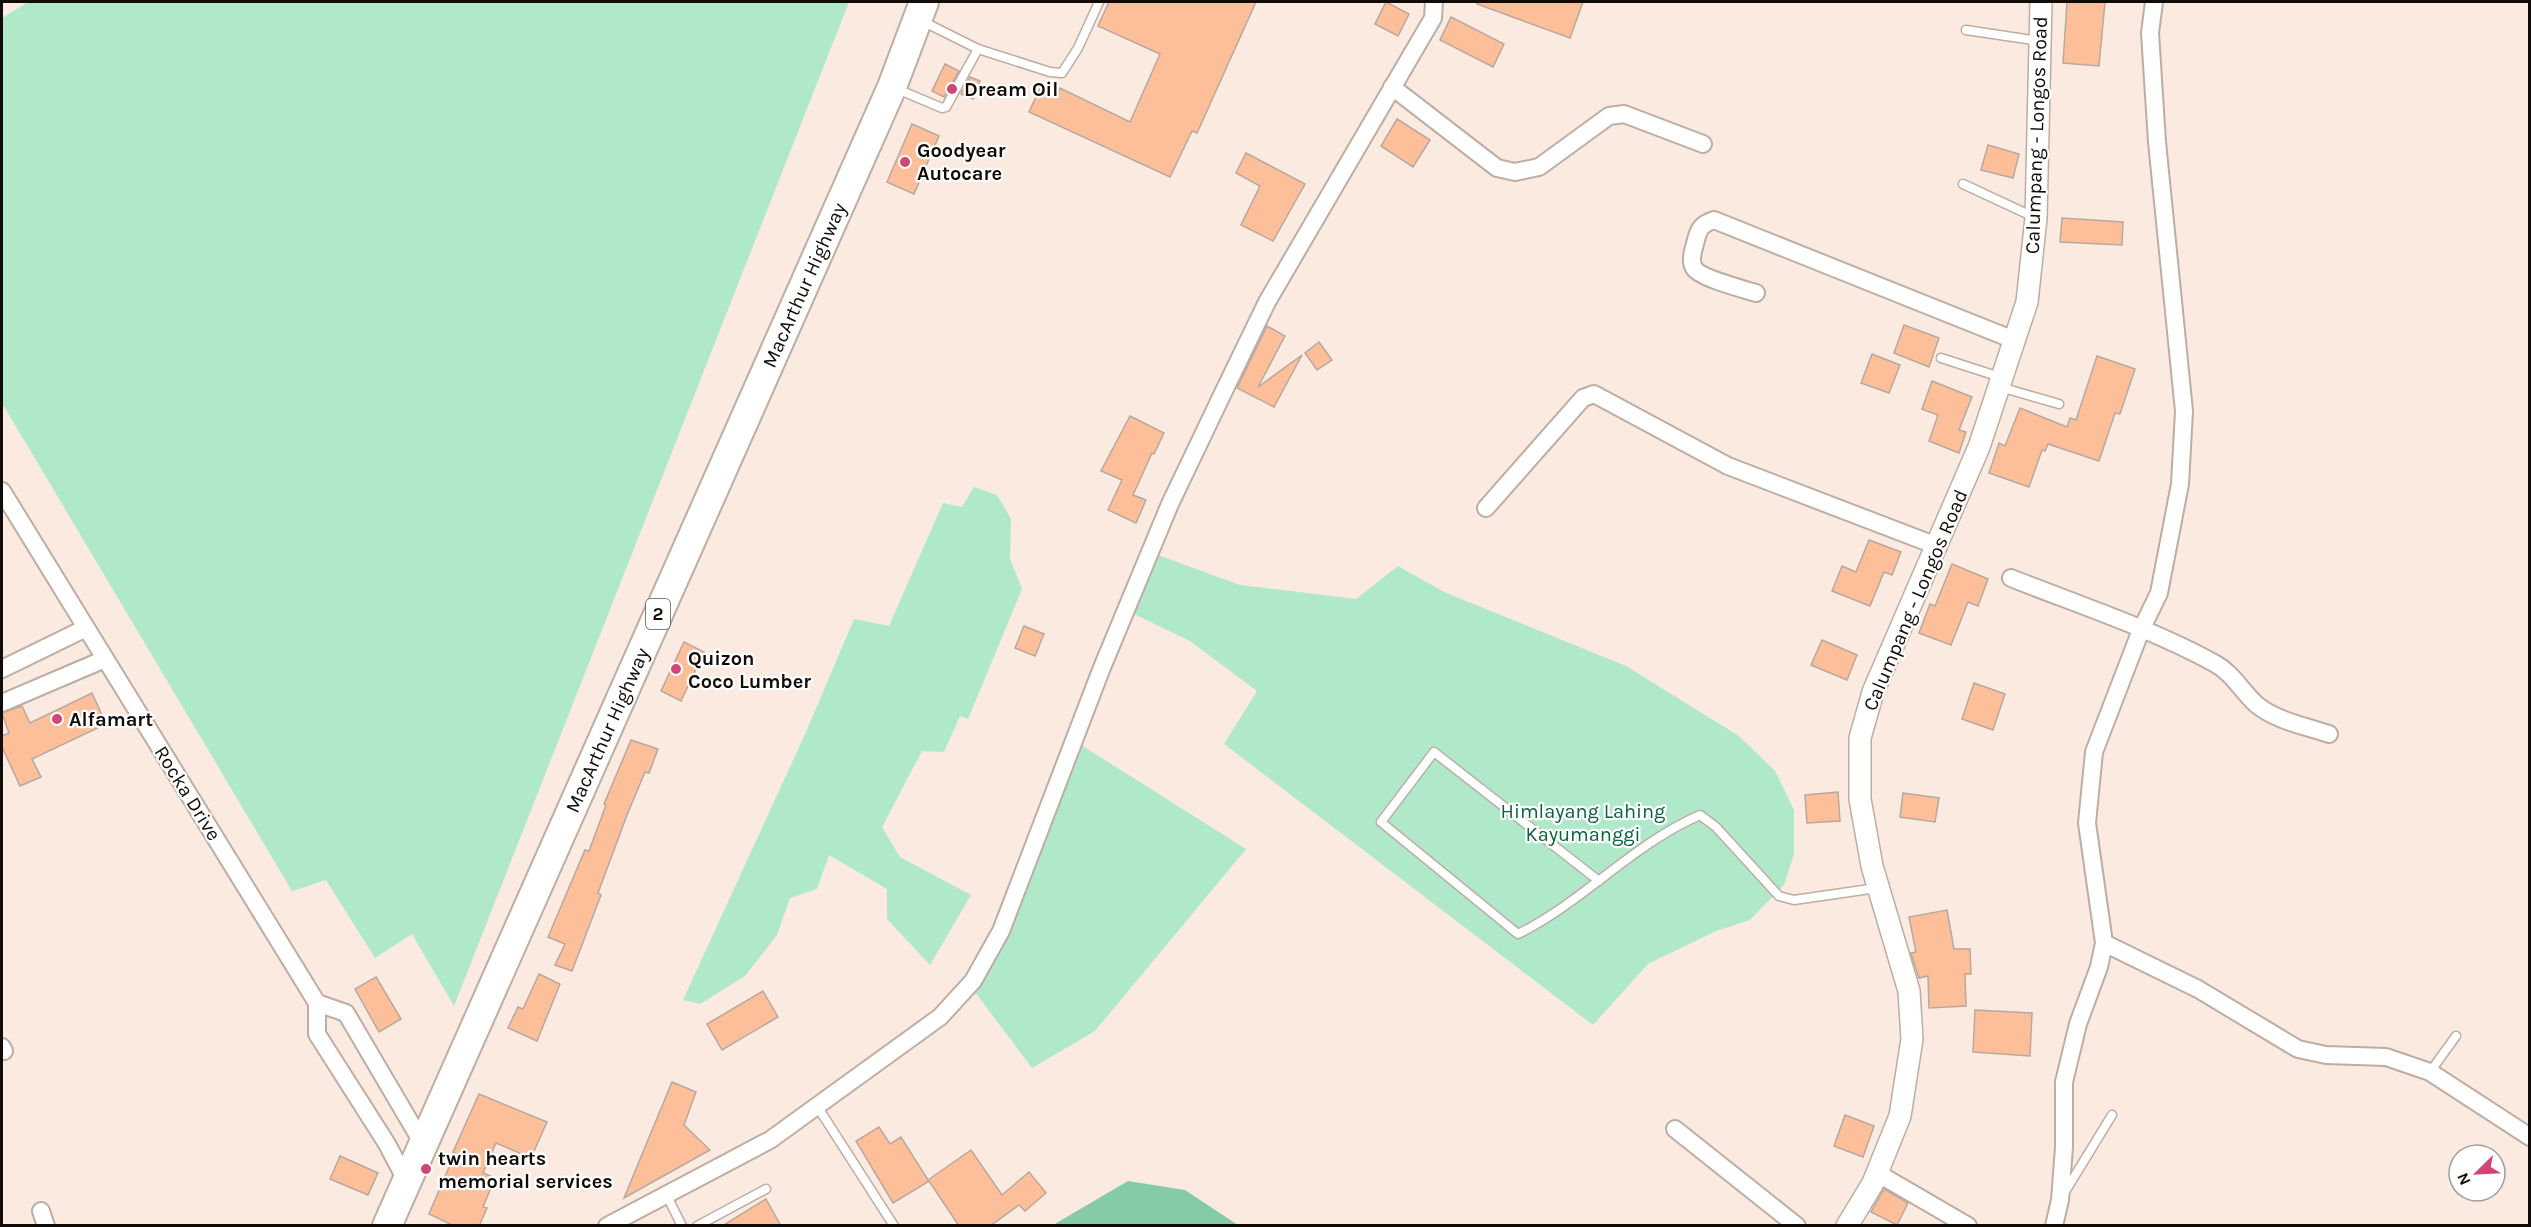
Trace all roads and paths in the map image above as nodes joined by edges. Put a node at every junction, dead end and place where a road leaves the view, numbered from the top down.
1 (1099, 2) edge
2 (1434, 2) edge
3 (2042, 2) edge
4 (2154, 2) edge
5 (920, 10) edge
6 (1966, 30) dead end
7 (2040, 41) junction
8 (978, 49) junction
9 (892, 87) junction
10 (1392, 87) junction
11 (1703, 144) dead end
12 (1963, 184) dead end
13 (2036, 218) junction
14 (1756, 293) dead end
15 (2014, 340) junction
16 (1941, 358) dead end
17 (2002, 383) junction
18 (2059, 404) dead end
19 (2, 491) edge
20 (1486, 508) dead end
21 (1937, 546) junction
22 (2011, 578) dead end
23 (86, 628) junction
24 (2141, 630) junction
25 (105, 659) junction
26 (2, 669) edge
27 (2, 703) edge
28 (2329, 734) dead end
29 (1599, 881) junction
30 (1878, 887) junction
31 (2104, 942) junction
32 (317, 1003) junction
33 (2456, 1036) dead end
34 (2430, 1072) junction
35 (817, 1106) junction
36 (2112, 1116) dead end
37 (1675, 1129) dead end
38 (2529, 1137) edge
39 (423, 1144) junction
40 (1877, 1173) junction
41 (407, 1182) junction
42 (766, 1189) dead end
43 (666, 1194) junction
44 (2060, 1200) junction
45 (387, 1226) edge
46 (607, 1226) edge
47 (682, 1226) edge
48 (698, 1226) edge
49 (894, 1226) edge
50 (1797, 1226) edge
51 (1847, 1226) edge
52 (1968, 1226) edge
53 (2054, 1226) edge

1 - 8 lane
2 - 10 street
3 - 7 street, Calumpang - Longos Road
4 - 24 street
5 - 8 lane
5 - 9 highway, MacArthur Highway / 2
6 - 7 lane
7 - 13 street, Calumpang - Longos Road
8 - 9 lane
9 - 39 highway, MacArthur Highway / 2
10 - 11 street
10 - 35 street
12 - 13 lane
13 - 15 street, Calumpang - Longos Road
14 - 15 street
15 - 17 street, Calumpang - Longos Road
16 - 17 lane
17 - 18 lane
17 - 21 street, Calumpang - Longos Road
19 - 23 street, Rocka Drive
20 - 21 street
21 - 30 street, Calumpang - Longos Road
22 - 24 street
23 - 25 street, Rocka Drive
23 - 26 street
24 - 28 street
24 - 31 street
25 - 27 street
25 - 32 street, Rocka Drive
29 - 29 lane
29 - 30 lane
30 - 40 street, Calumpang - Longos Road
31 - 34 street
31 - 44 street
32 - 39 street
32 - 41 street
33 - 34 lane
34 - 38 street
35 - 43 street
35 - 49 lane
36 - 44 lane
37 - 50 street
39 - 41 highway, MacArthur Highway / 2
40 - 51 street, Calumpang - Longos Road
40 - 52 street
41 - 45 highway, MacArthur Highway / 2
42 - 48 lane
43 - 46 street
43 - 47 lane
44 - 53 street

